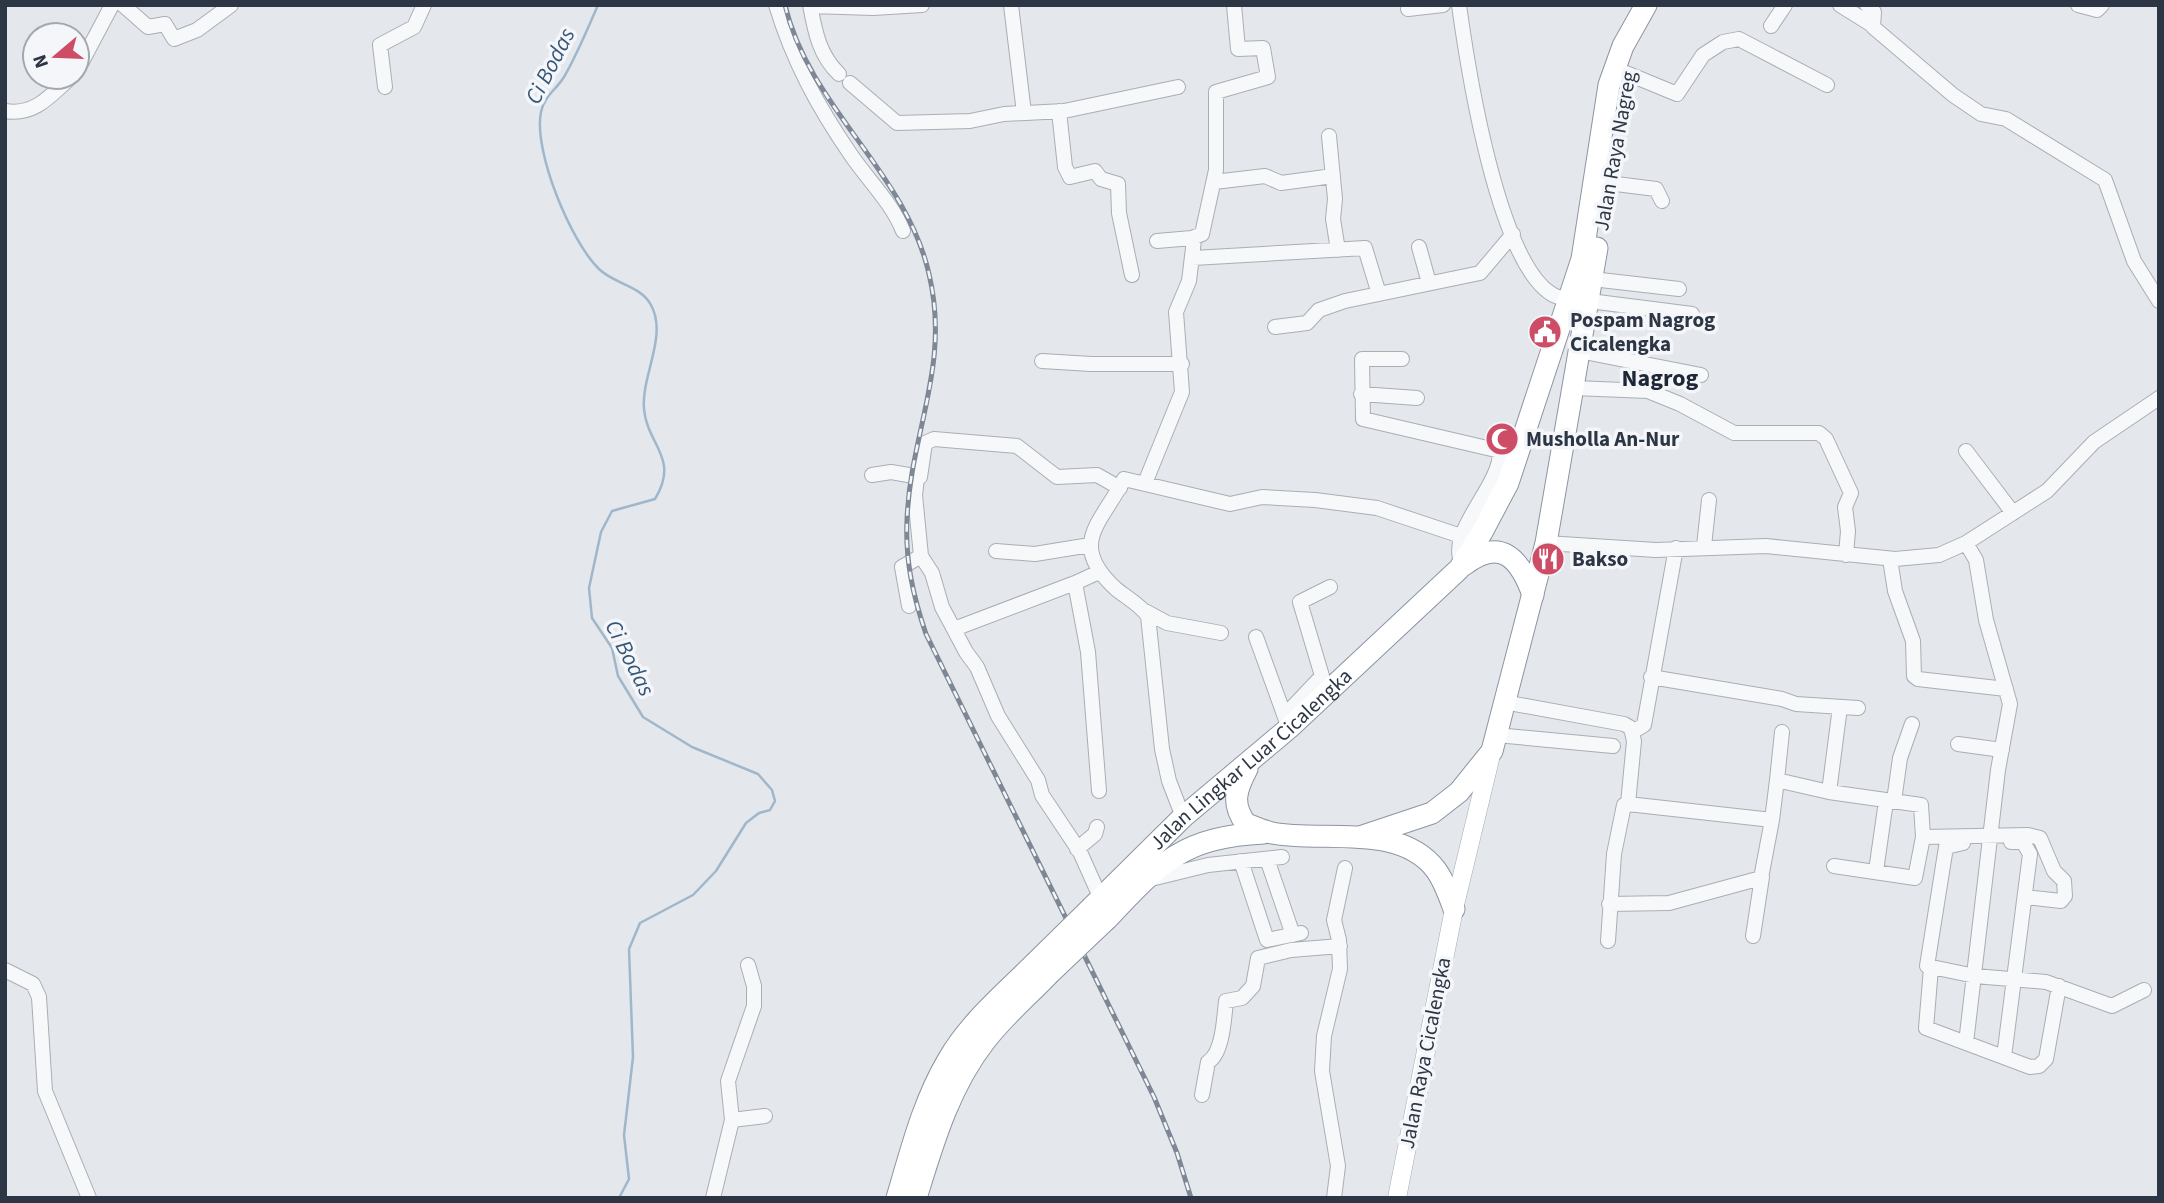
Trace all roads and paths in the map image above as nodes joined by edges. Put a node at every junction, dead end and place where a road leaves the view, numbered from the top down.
1 (112, 5) edge
2 (123, 5) edge
3 (231, 5) edge
4 (424, 5) edge
5 (776, 5) edge
6 (922, 5) edge
7 (1011, 5) edge
8 (1234, 5) edge
9 (1443, 5) edge
10 (1459, 5) edge
11 (1646, 5) edge
12 (1661, 5) edge
13 (1785, 5) edge
14 (1840, 5) edge
15 (1867, 5) edge
16 (2078, 5) edge
17 (2102, 5) edge
18 (811, 6) edge
19 (1408, 9) dead end
20 (1872, 25) junction
21 (1771, 26) dead end
22 (91, 45) edge
23 (1626, 73) junction
24 (1827, 85) dead end
25 (1178, 86) dead end
26 (385, 87) dead end
27 (56, 91) edge
28 (5, 111) edge
29 (1059, 111) junction
30 (1024, 113) junction
31 (1329, 136) dead end
32 (1333, 176) junction
33 (1214, 182) junction
34 (1608, 183) junction
35 (1662, 201) dead end
36 (903, 231) dead end
37 (1513, 234) junction
38 (1192, 238) junction
39 (1157, 241) dead end
40 (1419, 247) dead end
41 (1338, 250) junction
42 (1193, 258) junction
43 (1132, 275) dead end
44 (1592, 279) junction
45 (1430, 284) junction
46 (1679, 289) dead end
47 (1379, 294) junction
48 (1578, 301) junction
49 (2159, 301) edge
50 (1692, 314) dead end
51 (1275, 327) dead end
52 (1579, 351) junction
53 (1402, 359) dead end
54 (1042, 360) dead end
55 (1182, 364) junction
56 (1701, 375) dead end
57 (1574, 388) junction
58 (1361, 394) junction
59 (1418, 398) dead end
60 (2159, 398) edge
61 (1966, 452) dead end
62 (872, 475) dead end
63 (917, 478) junction
64 (1145, 483) junction
65 (1120, 488) junction
66 (1709, 500) dead end
67 (2013, 513) junction
68 (1461, 536) junction
69 (1966, 543) junction
70 (1546, 544) junction
71 (1090, 545) junction
72 (1704, 546) junction
73 (1676, 548) junction
74 (996, 551) dead end
75 (1846, 555) junction
76 (921, 556) junction
77 (1890, 559) junction
78 (1461, 566) junction
79 (1099, 572) junction
80 (1075, 583) junction
81 (1330, 587) dead end
82 (1533, 595) junction
83 (909, 606) dead end
84 (1145, 611) junction
85 (954, 629) junction
86 (1221, 633) dead end
87 (1256, 637) dead end
88 (1651, 677) junction
89 (2006, 689) junction
90 (1504, 702) junction
91 (1840, 707) junction
92 (1858, 708) dead end
93 (1287, 722) junction
94 (1912, 724) dead end
95 (1634, 731) junction
96 (1782, 732) dead end
97 (1494, 743) junction
98 (1958, 744) dead end
99 (1614, 746) dead end
100 (2002, 750) junction
101 (1251, 761) junction
102 (1777, 780) junction
103 (1099, 792) dead end
104 (1829, 792) junction
105 (1890, 801) junction
106 (1628, 804) junction
107 (1183, 817) junction
108 (1772, 820) junction
109 (1097, 827) dead end
110 (1273, 833) junction
111 (1360, 837) junction
112 (1923, 837) junction
113 (1991, 840) junction
114 (1077, 849) junction
115 (1241, 861) junction
116 (1834, 866) dead end
117 (1345, 868) dead end
118 (1876, 871) junction
119 (1762, 877) junction
120 (1143, 881) junction
121 (2025, 897) junction
122 (1609, 904) junction
123 (1100, 908) junction
124 (1454, 909) junction
125 (1753, 936) dead end
126 (1608, 941) dead end
127 (1340, 946) junction
128 (748, 965) dead end
129 (1931, 968) junction
130 (1042, 969) junction
131 (5, 970) edge
132 (1975, 976) junction
133 (2016, 979) junction
134 (2059, 986) junction
135 (2144, 990) dead end
136 (1966, 1043) junction
137 (2004, 1057) junction
138 (1202, 1095) dead end
139 (765, 1116) dead end
140 (732, 1120) junction
141 (89, 1198) edge
142 (713, 1198) edge
143 (897, 1198) edge
144 (916, 1198) edge
145 (1335, 1198) edge
146 (1397, 1198) edge

1 - 22 street
2 - 3 street
4 - 26 street
5 - 36 street
6 - 18 street
7 - 30 street
8 - 33 street
9 - 19 street
10 - 37 street
11 - 48 highway, Jalan Raya Nagreg
12 - 23 highway, Jalan Raya Nagreg
13 - 21 street
14 - 20 street
15 - 20 street
16 - 17 street
18 - 30 street
20 - 49 street
23 - 24 street
23 - 34 highway, Jalan Raya Nagreg
25 - 29 street
27 - 28 street
29 - 30 street
29 - 43 street
31 - 32 street
32 - 33 street
32 - 41 street
33 - 38 street
34 - 35 street
34 - 44 highway, Jalan Raya Nagreg
37 - 45 street
37 - 48 street
38 - 39 street
38 - 42 street
40 - 45 street
41 - 42 street
41 - 47 street
42 - 55 street
44 - 46 street
44 - 48 highway, Jalan Raya Nagreg
45 - 47 street
47 - 51 street
48 - 50 street
48 - 52 highway
48 - 78 highway, Jalan Lingkar Luar Cicalengka
52 - 56 street
52 - 57 highway
53 - 58 street
54 - 55 street
55 - 64 street
57 - 70 highway
57 - 75 street
58 - 59 street
58 - 68 street
60 - 67 street
61 - 67 street
62 - 63 street
63 - 65 street
63 - 76 street
64 - 65 street
64 - 68 street
65 - 71 street
66 - 72 street
67 - 69 street
68 - 78 street
69 - 77 street
69 - 89 street
70 - 73 street
70 - 82 highway
71 - 74 street
71 - 79 street
72 - 73 street
72 - 75 street
73 - 88 street
75 - 77 street
76 - 83 street
76 - 85 street
77 - 89 street
78 - 82 highway
78 - 93 highway, Jalan Lingkar Luar Cicalengka
79 - 80 street
79 - 84 street
80 - 85 street
80 - 103 street
81 - 93 street
82 - 90 highway
84 - 86 street
84 - 107 street
85 - 114 street
87 - 93 street
88 - 91 street
88 - 95 street
89 - 100 street
90 - 95 street
90 - 97 highway
91 - 92 street
91 - 104 street
93 - 101 highway, Jalan Lingkar Luar Cicalengka
94 - 105 street
95 - 106 street
96 - 102 street
97 - 99 street
97 - 111 highway
97 - 124 main road, Jalan Raya Cicalengka
98 - 100 street
100 - 113 street
101 - 107 highway, Jalan Lingkar Luar Cicalengka
101 - 110 highway
102 - 104 street
102 - 108 street
104 - 105 street
105 - 112 street
105 - 118 street
106 - 108 street
106 - 122 street
107 - 123 highway, Jalan Lingkar Luar Cicalengka
108 - 119 street
109 - 114 street
110 - 111 highway, Jalan Lingkar Luar Cicalengka
110 - 120 highway, Jalan Lingkar Luar Cicalengka
111 - 124 highway
112 - 113 street
112 - 118 street
113 - 121 street
113 - 121 street
113 - 129 street
113 - 132 street
114 - 123 street
115 - 115 street
115 - 120 street
116 - 118 street
117 - 127 street
119 - 122 street
119 - 125 street
120 - 123 highway, Jalan Lingkar Luar Cicalengka
121 - 133 street
122 - 126 street
123 - 130 highway, Jalan Lingkar Luar Cicalengka, bridge
124 - 146 main road, Jalan Raya Cicalengka
127 - 138 street
127 - 145 street
128 - 140 street
129 - 132 street
129 - 136 street
130 - 143 highway, Jalan Lingkar Luar Cicalengka
130 - 144 highway, Jalan Lingkar Luar Cicalengka
131 - 141 street
132 - 133 street
132 - 136 street
133 - 134 street
133 - 137 street
134 - 135 street
134 - 137 street
136 - 137 street
139 - 140 street
140 - 142 street

